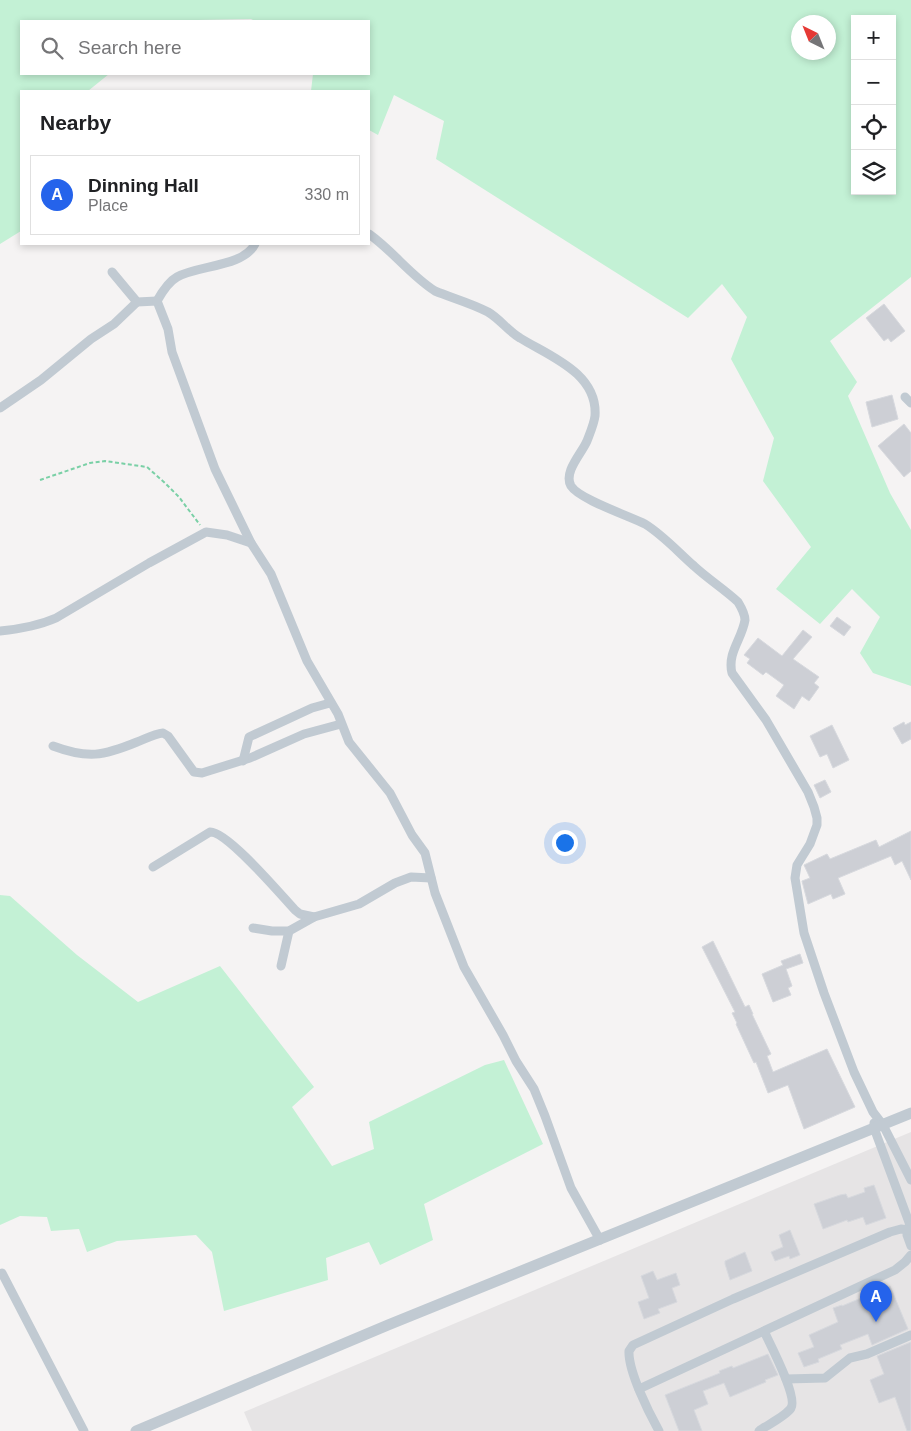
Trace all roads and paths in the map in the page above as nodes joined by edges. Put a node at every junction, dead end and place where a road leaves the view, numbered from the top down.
1 (370, 235) edge
2 (254, 245) edge
3 (112, 272) dead end
4 (157, 301) junction
5 (137, 302) junction
6 (0, 408) edge
7 (40, 480) dead end
8 (206, 532) junction
9 (251, 543) junction
10 (0, 630) edge
11 (330, 703) junction
12 (341, 724) junction
13 (53, 746) dead end
14 (243, 761) junction
15 (153, 867) dead end
16 (431, 878) junction
17 (314, 917) junction
18 (253, 928) dead end
19 (289, 931) junction
20 (281, 966) dead end
21 (911, 1113) edge
22 (878, 1126) junction
23 (911, 1180) edge
24 (910, 1226) edge
25 (600, 1240) junction
26 (911, 1246) edge
27 (911, 1255) edge
28 (2, 1273) dead end
29 (764, 1331) junction
30 (911, 1335) edge
31 (786, 1379) junction
32 (639, 1389) junction
33 (84, 1431) edge
34 (136, 1431) edge
35 (659, 1431) edge
36 (759, 1431) edge

1 - 22 street
2 - 4 street
3 - 5 street
4 - 5 street
4 - 9 street
5 - 6 street
7 - 8 path
8 - 9 street
8 - 10 street
9 - 11 street
11 - 12 street
11 - 14 street
12 - 14 street
12 - 16 street
13 - 14 street
15 - 17 street
16 - 17 street
16 - 25 street
17 - 19 street
18 - 19 street
19 - 20 street
21 - 22 street
22 - 23 street
22 - 24 street
22 - 25 street
24 - 26 street
24 - 32 street
25 - 34 street
27 - 29 street
28 - 33 street
29 - 31 street
29 - 32 street
30 - 31 street
31 - 36 street
32 - 35 street

